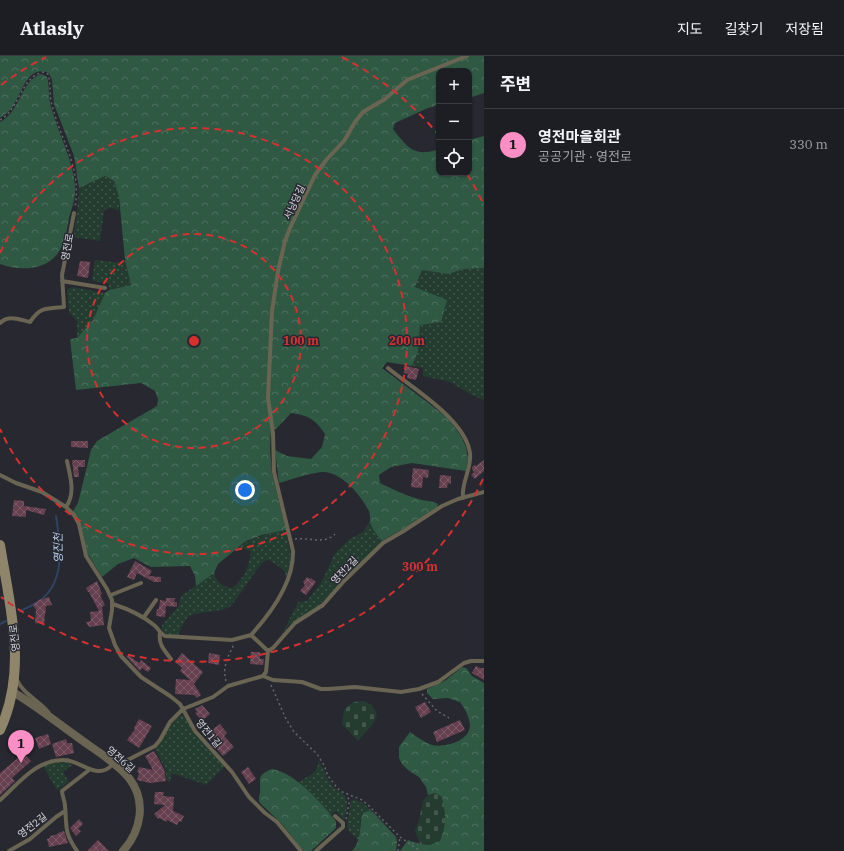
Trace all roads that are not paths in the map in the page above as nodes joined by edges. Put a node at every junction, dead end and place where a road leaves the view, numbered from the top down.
1 (467, 56) edge
2 (74, 213) road end
3 (62, 281) junction
4 (105, 288) dead end
5 (0, 323) edge
6 (388, 368) dead end
7 (67, 461) dead end
8 (0, 475) edge
9 (484, 492) edge
10 (463, 498) junction
11 (66, 507) junction
12 (0, 545) edge
13 (141, 583) dead end
14 (111, 595) junction
15 (156, 600) dead end
16 (113, 604) junction
17 (144, 617) junction
18 (160, 632) junction
19 (251, 635) junction
20 (268, 651) junction
21 (171, 659) dead end
22 (484, 661) edge
23 (15, 673) junction
24 (265, 677) junction
25 (13, 692) junction
26 (183, 709) junction
27 (56, 721) junction
28 (0, 730) edge
29 (114, 765) junction
30 (90, 770) junction
31 (0, 800) edge
32 (65, 811) junction
33 (336, 816) dead end
34 (9, 851) edge
35 (77, 851) edge
36 (123, 851) edge
37 (301, 851) edge
38 (316, 851) edge

1 - 19 lane, 서낭당길
2 - 3 lane, 영전로
3 - 4 lane
3 - 5 lane, 영전로
6 - 10 lane
7 - 11 lane
8 - 11 lane, 영전1길
9 - 10 lane, 영전2길
10 - 20 lane, 영전2길
11 - 14 lane, 영전1길
12 - 23 street, 영전로
13 - 14 lane
14 - 16 lane, 영전1길
15 - 17 lane
16 - 17 lane
16 - 26 lane, 영전1길
17 - 18 lane
18 - 19 lane
18 - 21 lane
19 - 20 lane
20 - 24 lane
22 - 24 lane
23 - 25 street, 영전로
23 - 27 lane, 영전6길
24 - 26 lane
25 - 27 street, 영전6길
25 - 28 street, 영전로
26 - 29 lane
26 - 37 lane, 영전1길
27 - 29 street, 영전6길
29 - 30 lane
29 - 36 street, 영전6길
30 - 31 lane
30 - 32 lane
32 - 34 lane, 영전2길
32 - 35 lane
33 - 38 lane

